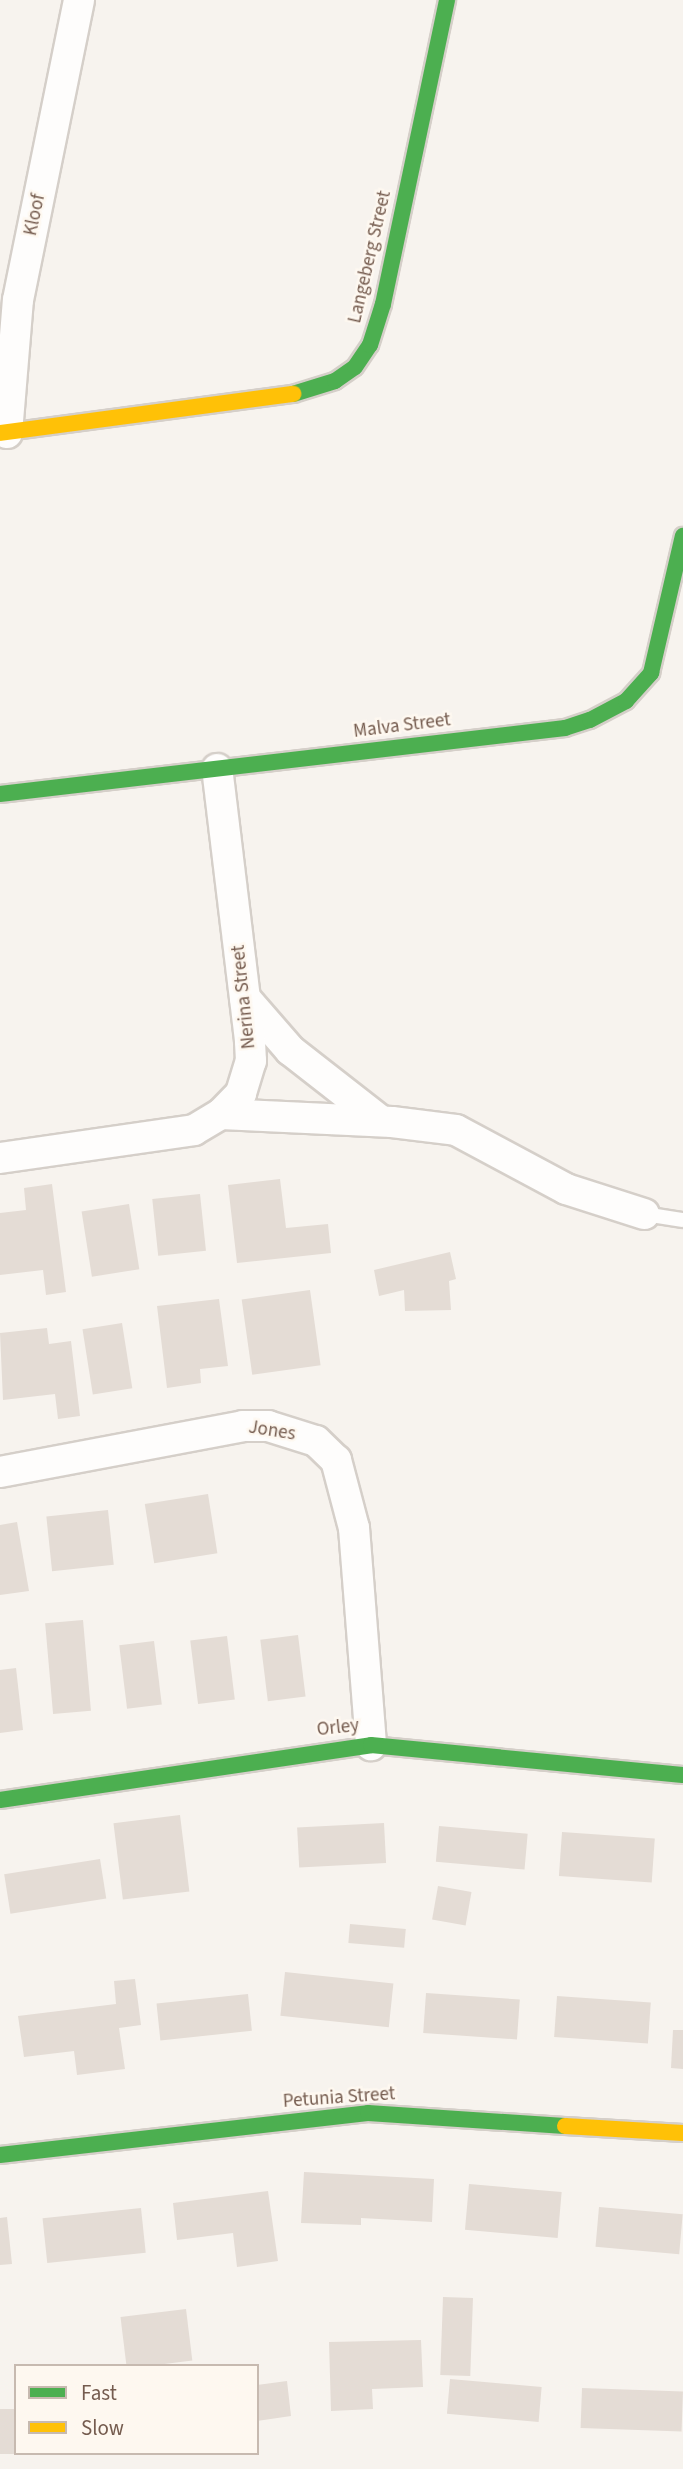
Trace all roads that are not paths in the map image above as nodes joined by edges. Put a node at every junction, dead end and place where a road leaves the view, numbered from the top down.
1 (79, 0) edge
2 (447, 0) edge
3 (4, 433) edge
4 (683, 536) edge
5 (217, 769) junction
6 (0, 794) edge
7 (245, 998) junction
8 (221, 1114) junction
9 (381, 1121) junction
10 (0, 1158) edge
11 (644, 1214) joint
12 (683, 1220) edge
13 (0, 1472) edge
14 (371, 1745) junction
15 (683, 1775) edge
16 (0, 1800) edge
17 (683, 2133) edge
18 (0, 2155) edge

1 - 3 street, Kloof
2 - 3 street, Langeberg Street
4 - 5 street, Malva Street
5 - 6 street, Malva Street
5 - 7 street, Nerina Street
7 - 8 street, Nerina Street
7 - 9 street
8 - 9 street
8 - 10 street, Nerina Street
9 - 11 street
11 - 12 lane
13 - 14 street, Jones
14 - 15 street, Orley
14 - 16 street, Orley
17 - 18 street, Petunia Street

